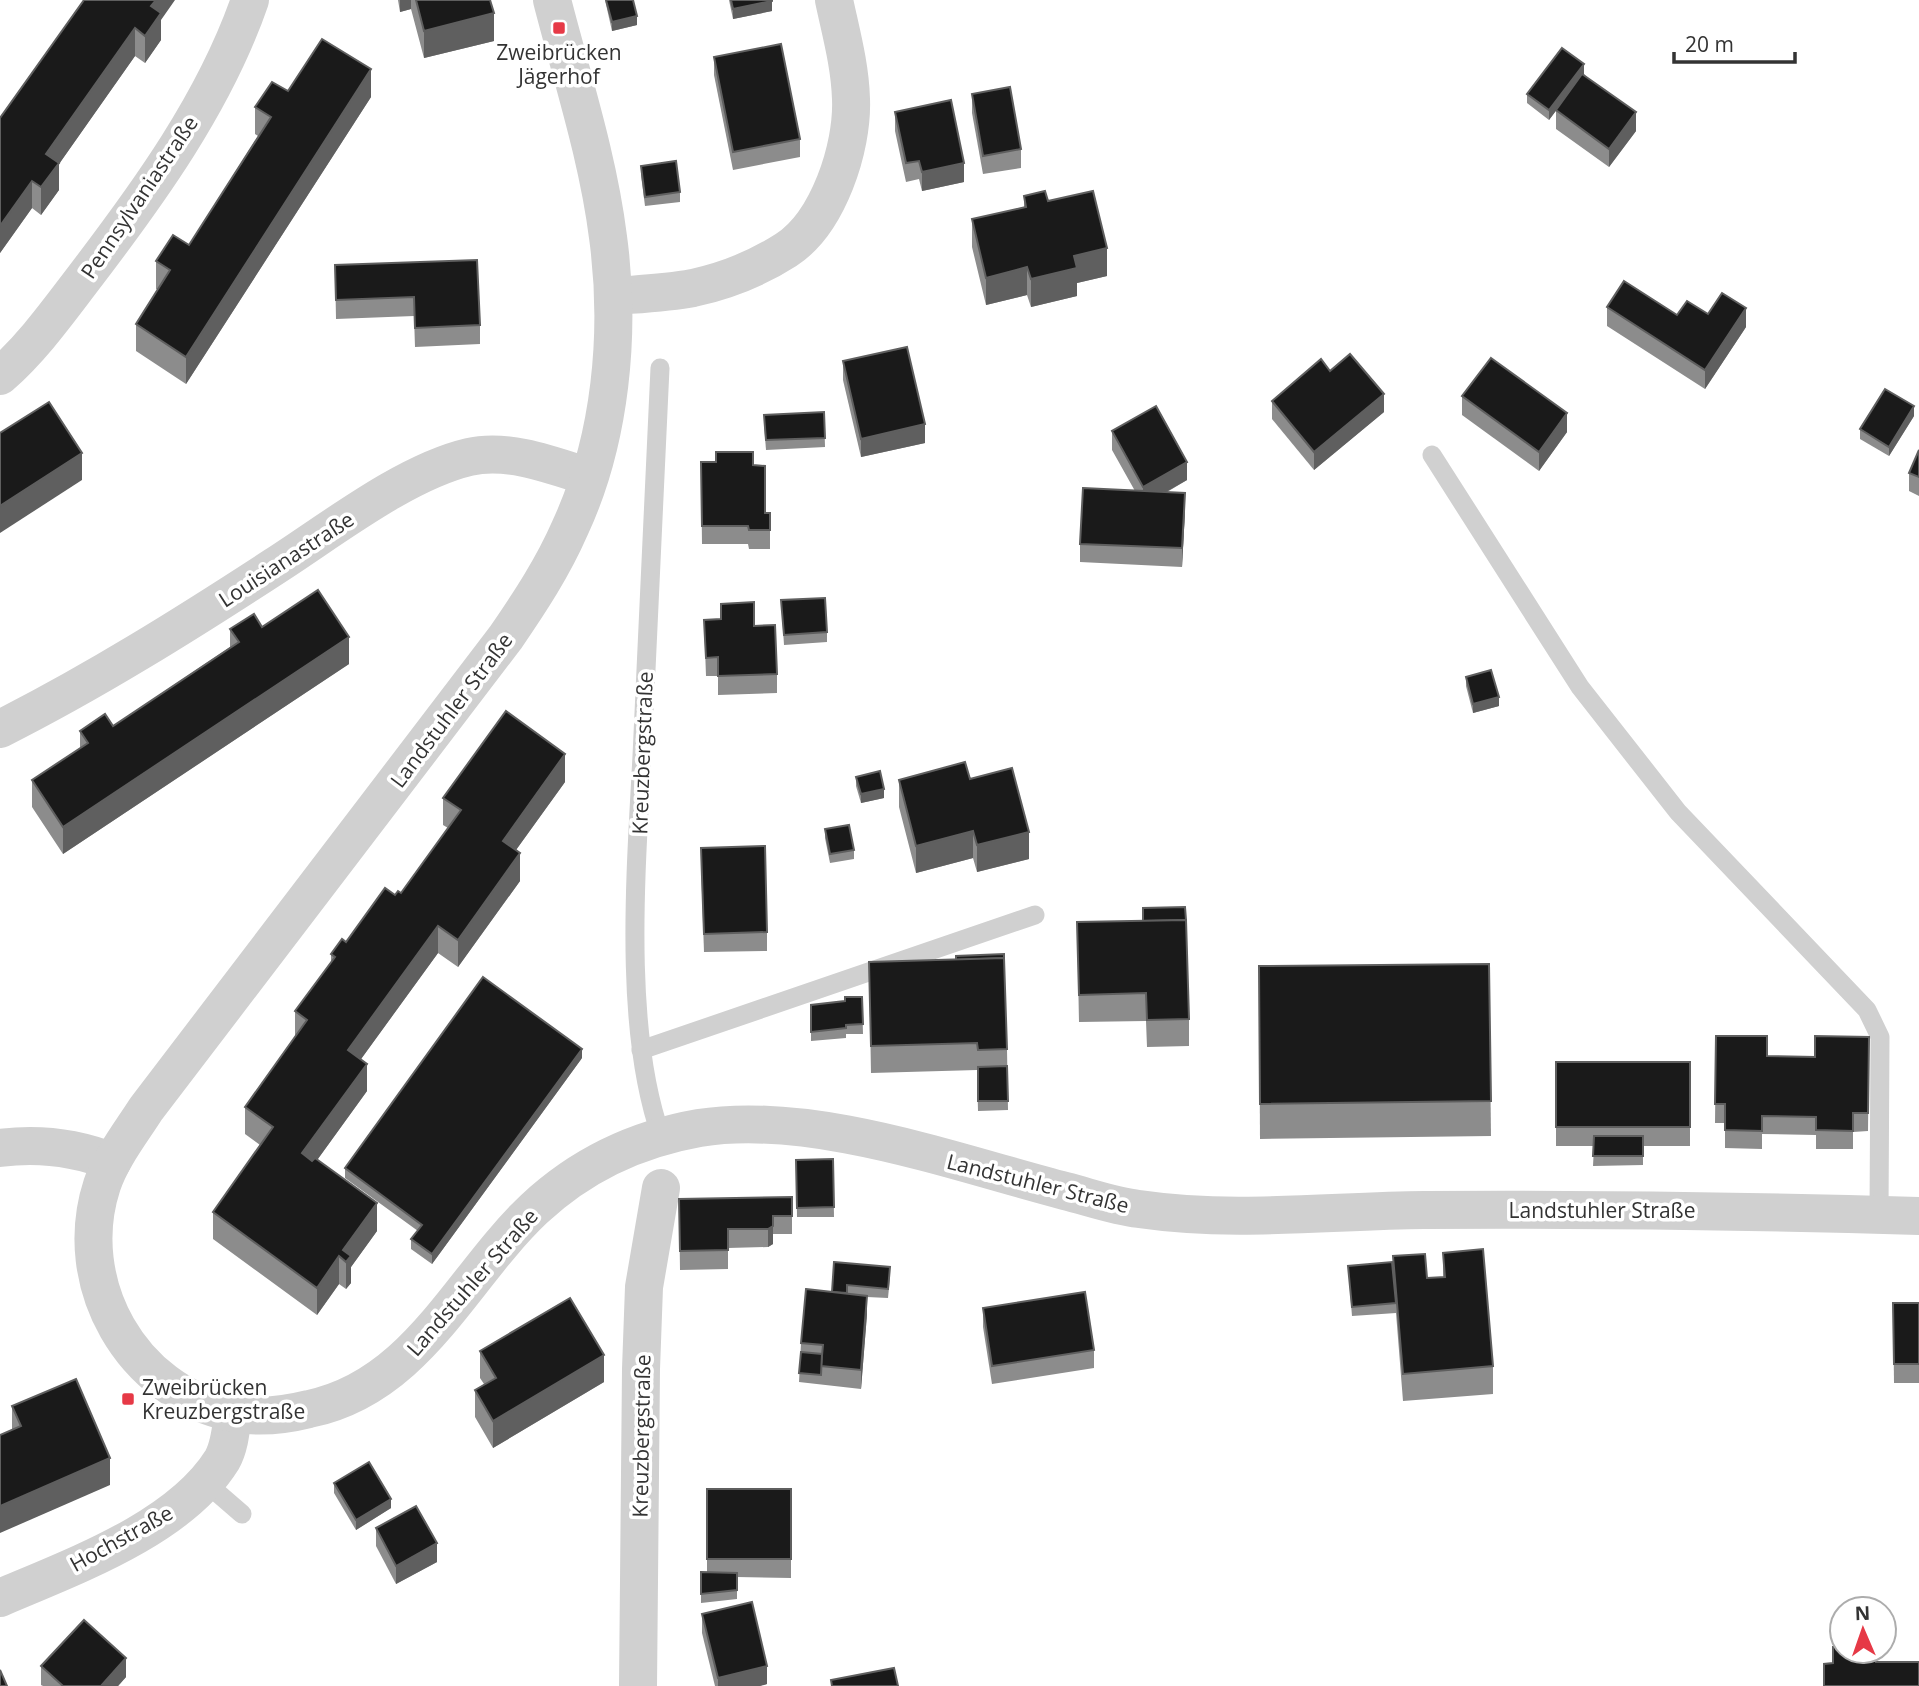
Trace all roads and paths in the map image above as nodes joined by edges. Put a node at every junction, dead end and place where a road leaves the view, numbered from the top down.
1 (250, 0) edge
2 (552, 0) edge
3 (834, 0) edge
4 (614, 296) junction
5 (660, 368) dead end
6 (0, 376) edge
7 (1432, 455) dead end
8 (589, 477) junction
9 (0, 729) edge
10 (1035, 915) dead end
11 (641, 1050) junction
12 (661, 1136) junction
13 (0, 1148) edge
14 (112, 1162) junction
15 (661, 1188) dead end
16 (1879, 1214) junction
17 (1919, 1216) edge
18 (233, 1413) junction
19 (205, 1482) junction
20 (242, 1514) dead end
21 (0, 1598) edge
22 (638, 1686) edge

1 - 6 street, Pennsylvaniastraße
2 - 4 street, Landstuhler Straße
3 - 4 street
4 - 8 street, Landstuhler Straße
5 - 11 lane, Kreuzbergstraße
7 - 16 lane
8 - 9 street, Louisianastraße
8 - 14 street, Landstuhler Straße
10 - 11 lane
11 - 12 lane, Kreuzbergstraße
12 - 16 street, Landstuhler Straße
12 - 18 street, Landstuhler Straße
13 - 14 street
14 - 18 street, Landstuhler Straße
15 - 22 street, Kreuzbergstraße
16 - 17 street, Landstuhler Straße
18 - 19 street, Hochstraße
19 - 20 lane
19 - 21 street, Hochstraße

